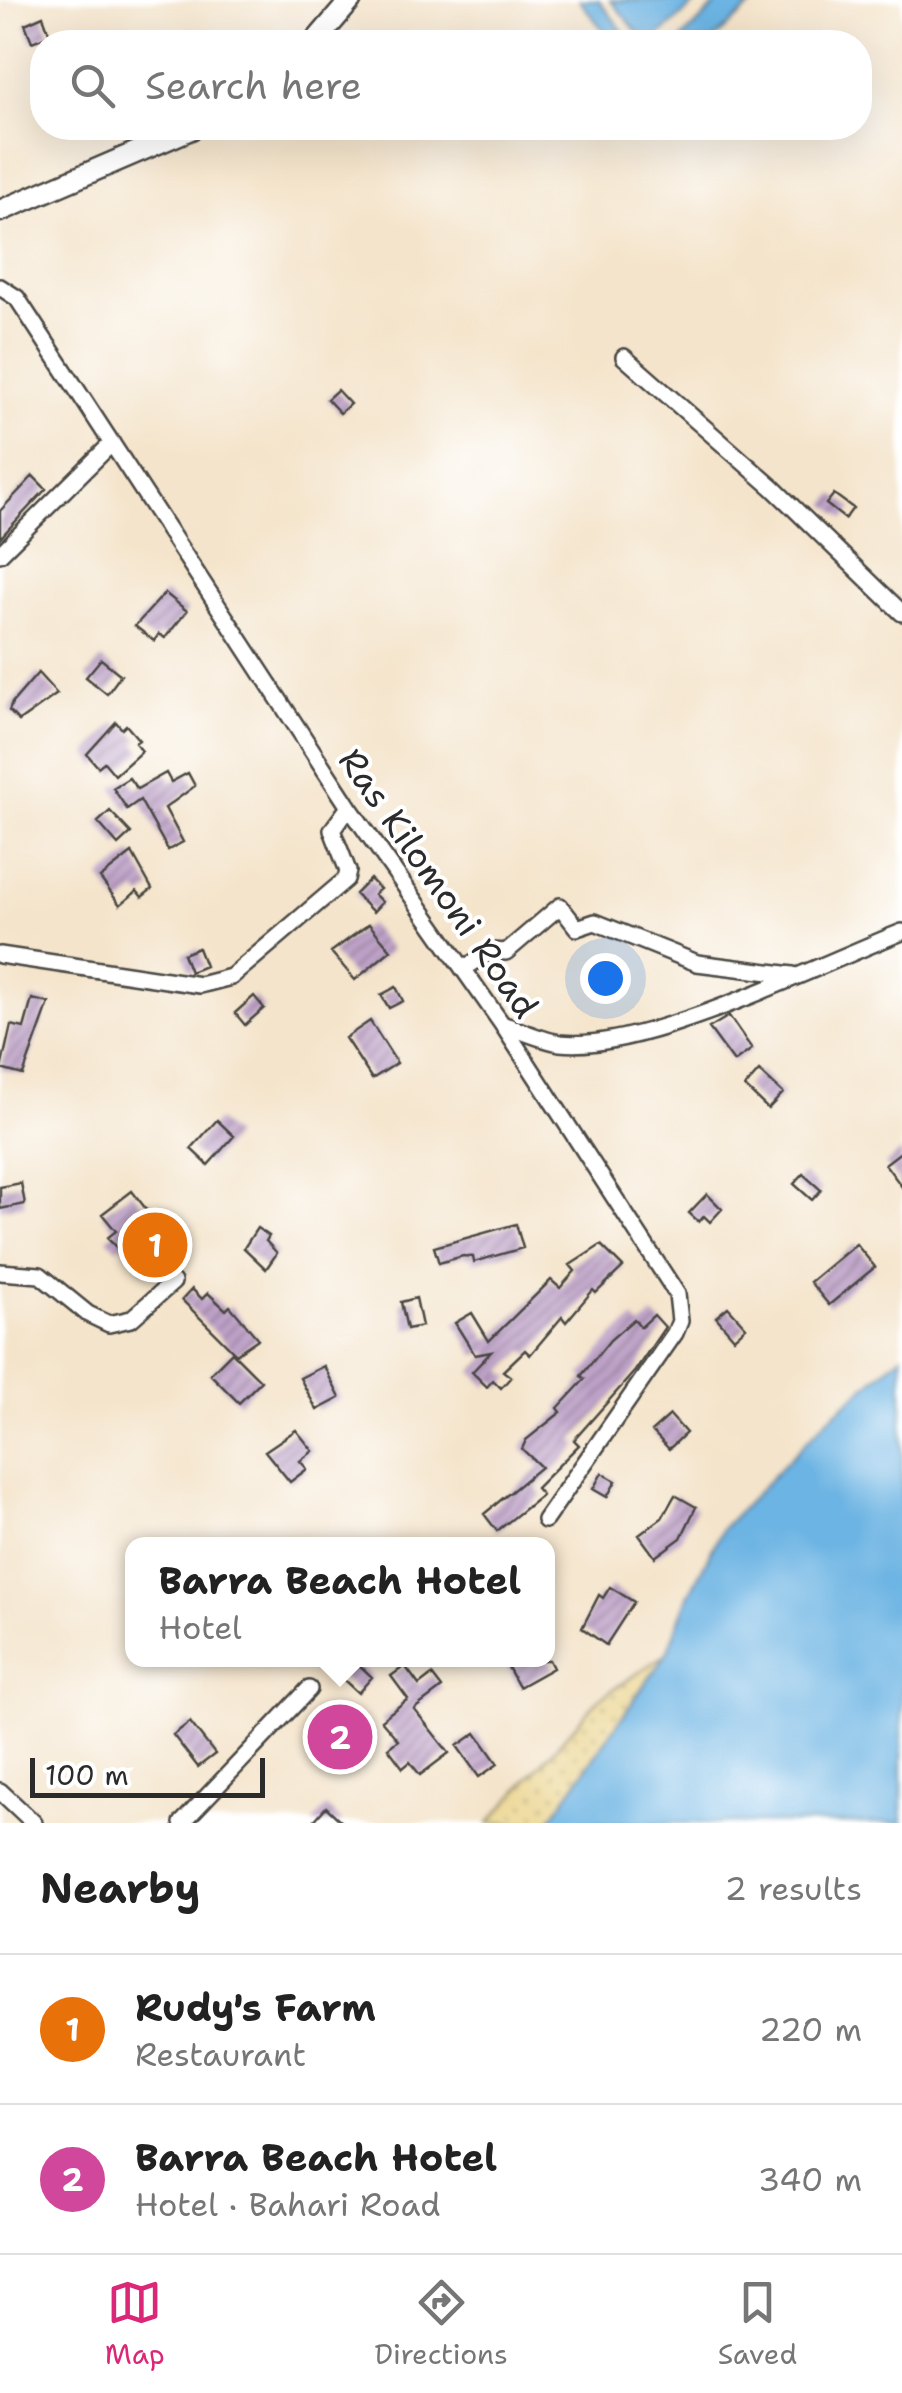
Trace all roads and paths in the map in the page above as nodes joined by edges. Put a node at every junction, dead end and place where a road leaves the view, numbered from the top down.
1 (351, 0) edge
2 (325, 30) edge
3 (165, 140) edge
4 (0, 211) edge
5 (0, 287) edge
6 (624, 356) dead end
7 (112, 443) junction
8 (0, 554) edge
9 (902, 613) edge
10 (348, 807) junction
11 (902, 932) edge
12 (0, 955) edge
13 (463, 969) junction
14 (793, 975) junction
15 (502, 1024) junction
16 (0, 1272) edge
17 (173, 1282) dead end
18 (545, 1520) dead end
19 (309, 1689) dead end
20 (0, 1790) edge
21 (34, 1823) edge
22 (182, 1823) edge

1 - 2 street
3 - 4 street
5 - 7 street, Ras Kilomoni Road
6 - 9 street
7 - 8 street
7 - 10 street, Ras Kilomoni Road
10 - 12 street
10 - 13 street, Ras Kilomoni Road
11 - 14 street
13 - 14 street
13 - 15 street, Ras Kilomoni Road
14 - 15 street
15 - 18 street, Ras Kilomoni Road
16 - 17 street
19 - 22 street
20 - 21 street

